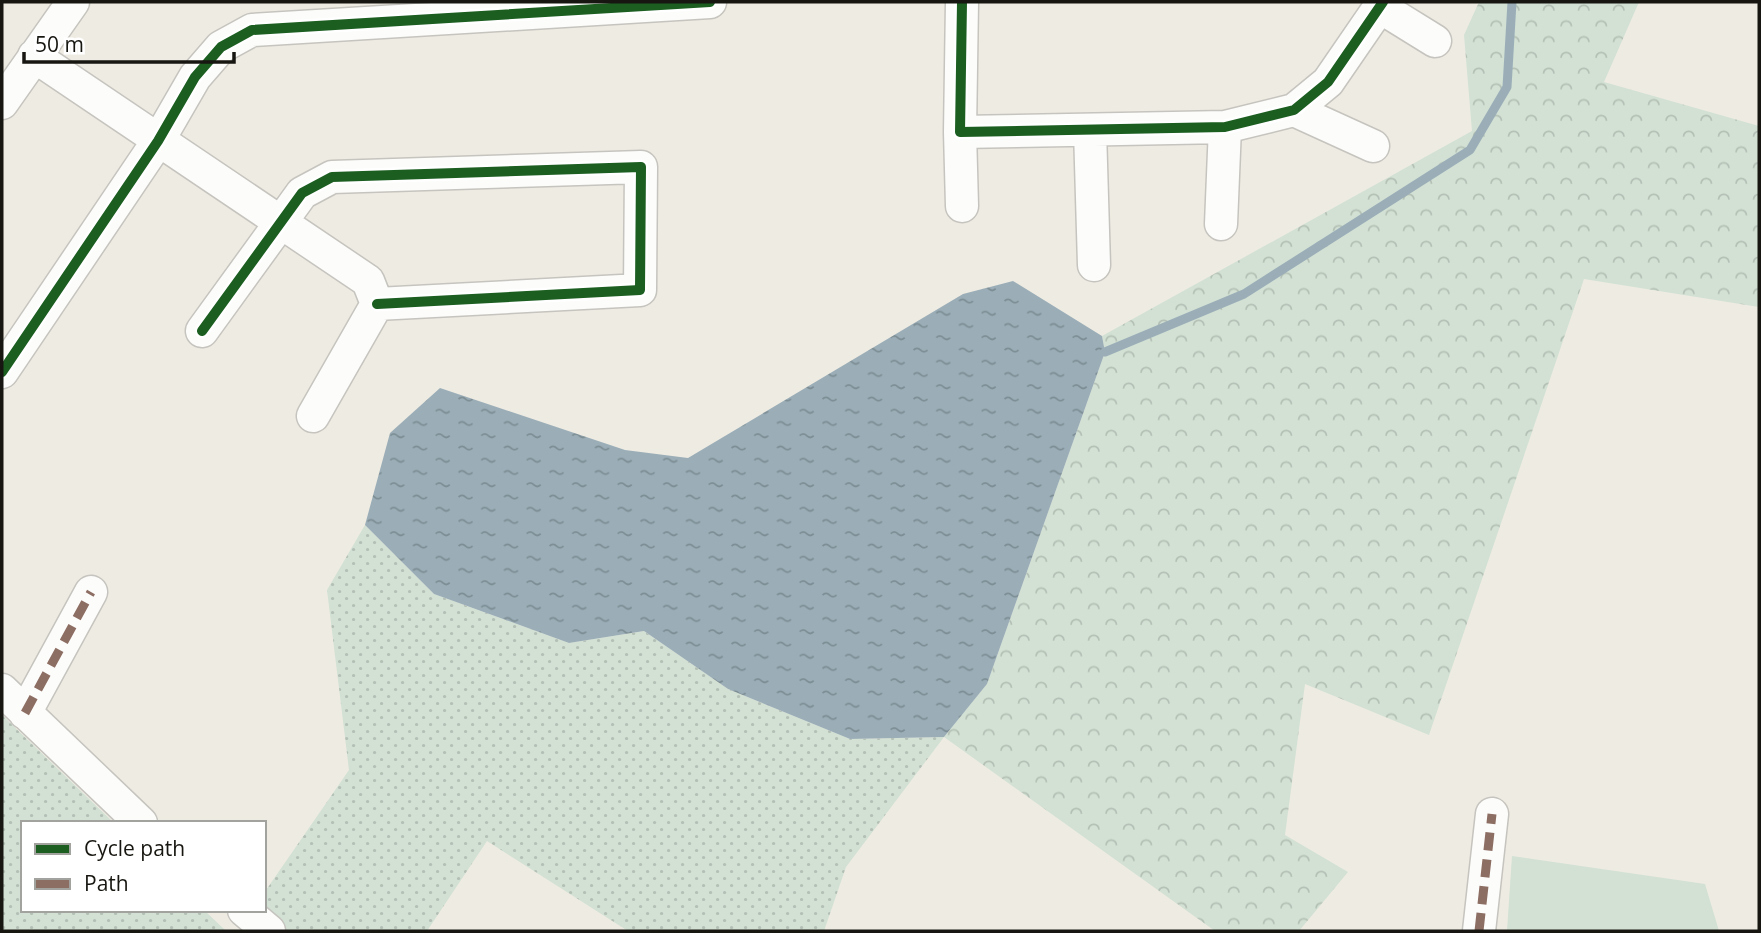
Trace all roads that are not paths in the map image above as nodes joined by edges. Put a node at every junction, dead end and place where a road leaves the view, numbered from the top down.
1 (710, 2) edge
2 (962, 2) edge
3 (68, 3) edge
4 (1381, 4) edge
5 (1435, 41) dead end
6 (34, 56) junction
7 (2, 103) edge
8 (1294, 110) junction
9 (1225, 127) junction
10 (1090, 130) junction
11 (960, 132) junction
12 (158, 141) junction
13 (1373, 146) dead end
14 (962, 205) dead end
15 (282, 222) junction
16 (1222, 224) dead end
17 (1094, 265) dead end
18 (377, 304) junction
19 (202, 331) dead end
20 (2, 372) edge
21 (313, 416) dead end
22 (91, 592) dead end
23 (2, 690) edge
24 (25, 713) junction
25 (1492, 814) dead end
26 (139, 821) edge
27 (246, 912) edge
28 (269, 931) edge
29 (1479, 931) edge

1 - 12 street
2 - 11 street
3 - 6 street
4 - 5 street
4 - 8 street
6 - 7 street
6 - 12 street
8 - 9 street
8 - 13 street
9 - 10 street
9 - 16 street
10 - 11 street
10 - 17 street
11 - 14 street
12 - 15 street
12 - 20 street
15 - 18 street
15 - 18 street
15 - 19 street
18 - 21 street
22 - 24 street
23 - 24 street
24 - 26 street
25 - 29 street
27 - 28 street

